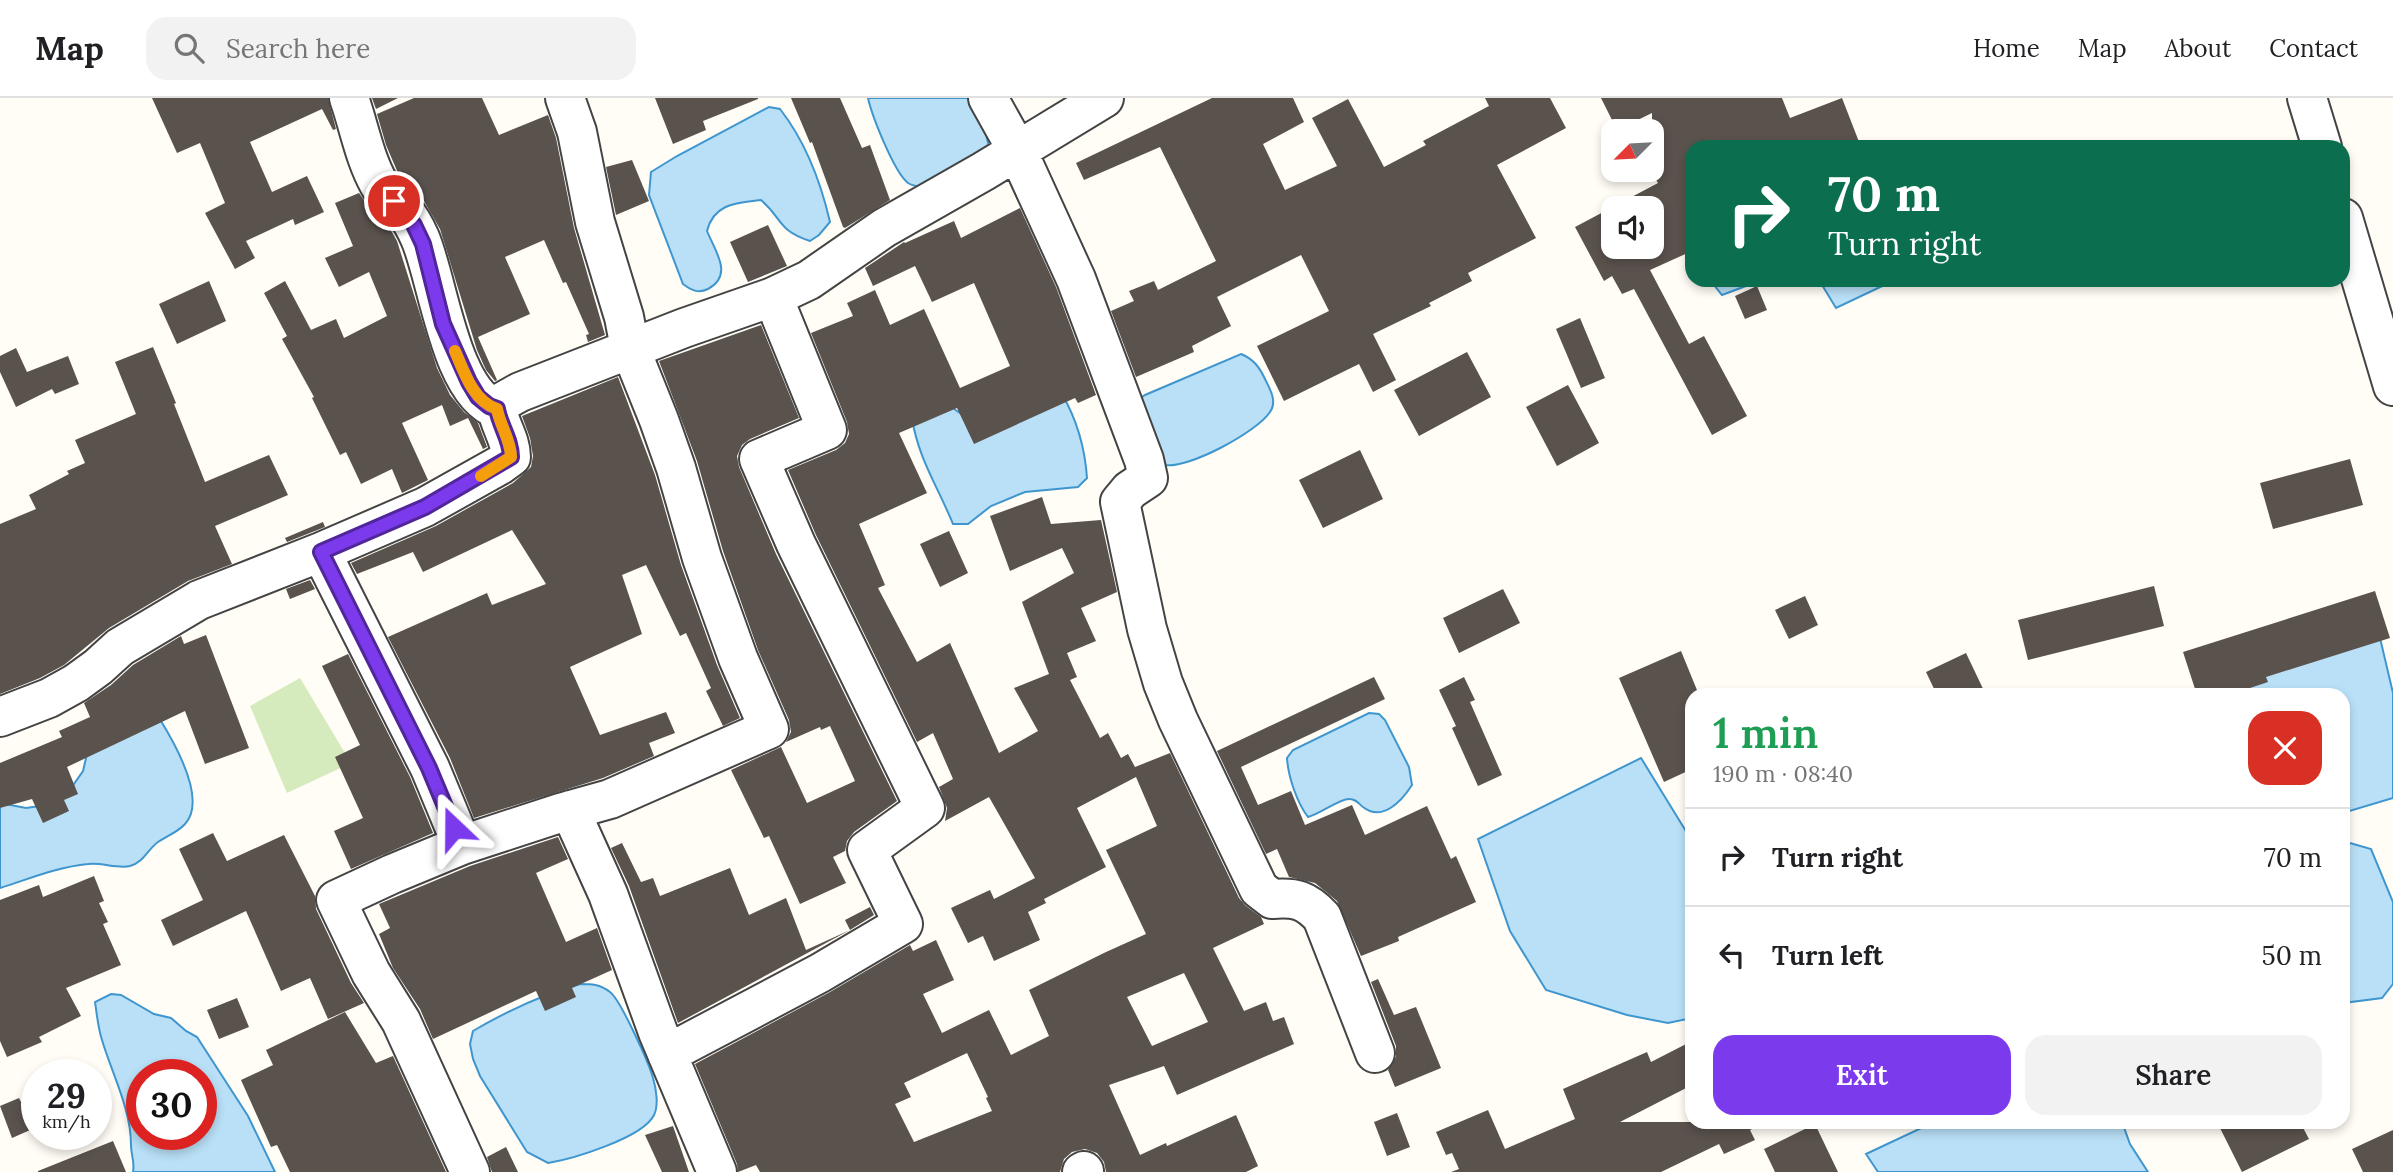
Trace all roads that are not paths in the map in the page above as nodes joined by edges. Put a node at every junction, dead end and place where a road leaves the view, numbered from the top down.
1 (349, 98) edge
2 (565, 98) edge
3 (988, 98) edge
4 (1104, 98) edge
5 (2307, 98) edge
6 (2320, 140) edge
7 (1017, 150) junction
8 (2350, 242) edge
9 (773, 298) junction
10 (630, 348) junction
11 (2393, 386) edge
12 (497, 409) junction
13 (321, 552) junction
14 (0, 717) edge
15 (570, 810) junction
16 (462, 845) junction
17 (1375, 1053) dead end
18 (667, 1054) junction
19 (470, 1172) edge
20 (717, 1172) edge

1 - 12 street
2 - 10 street
3 - 7 street
4 - 7 street
5 - 6 street
7 - 9 street
7 - 17 street
8 - 11 street
9 - 10 street
9 - 18 street
10 - 12 street
10 - 15 street
12 - 13 street
13 - 14 street
13 - 16 street
15 - 16 street
15 - 18 street
16 - 19 street
18 - 20 street

